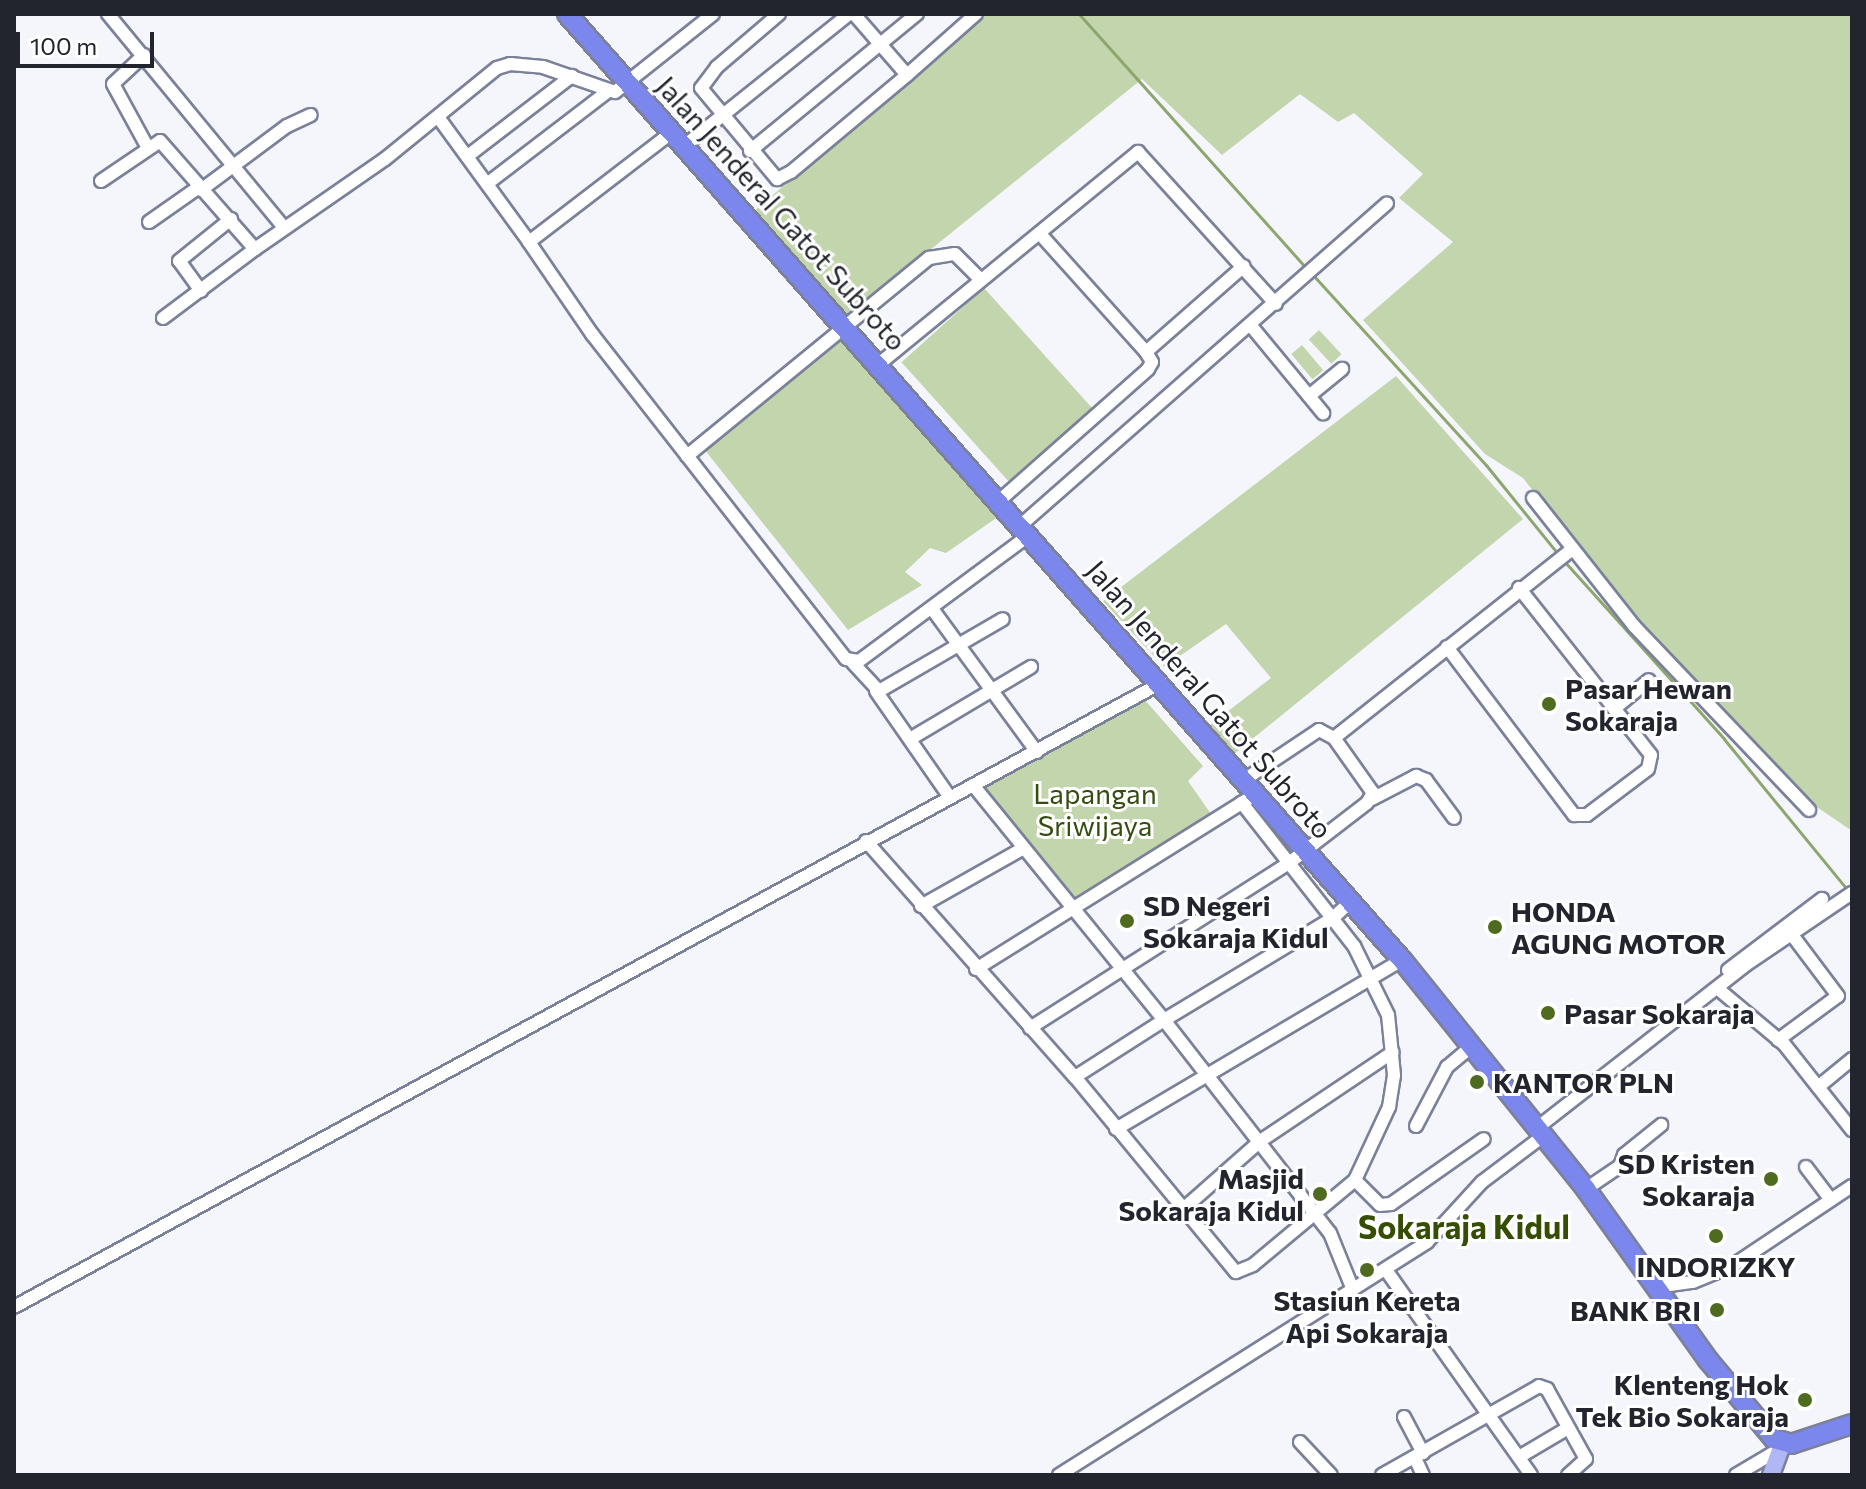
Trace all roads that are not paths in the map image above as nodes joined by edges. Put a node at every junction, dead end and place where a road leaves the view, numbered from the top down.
1 (108, 14) edge
2 (567, 14) edge
3 (713, 14) edge
4 (779, 14) edge
5 (851, 14) edge
6 (917, 14) edge
7 (976, 14) edge
8 (880, 44) junction
9 (144, 55) junction
10 (907, 75) junction
11 (572, 76) junction
12 (629, 83) junction
13 (607, 92) junction
14 (311, 115) dead end
15 (438, 117) junction
16 (721, 117) junction
17 (677, 140) junction
18 (147, 146) junction
19 (750, 151) junction
20 (469, 155) junction
21 (234, 164) junction
22 (101, 181) dead end
23 (488, 183) junction
24 (200, 188) junction
25 (1387, 203) dead end
26 (231, 219) junction
27 (149, 222) dead end
28 (283, 226) junction
29 (1041, 235) junction
30 (529, 242) junction
31 (255, 249) junction
32 (1244, 266) junction
33 (979, 278) junction
34 (201, 291) junction
35 (1276, 304) junction
36 (163, 318) dead end
37 (845, 327) junction
38 (1252, 327) junction
39 (1146, 352) junction
40 (879, 364) junction
41 (1342, 369) dead end
42 (1309, 396) junction
43 (1323, 413) dead end
44 (687, 456) junction
45 (1533, 498) dead end
46 (999, 501) junction
47 (1025, 530) junction
48 (1563, 556) junction
49 (1519, 588) junction
50 (933, 610) junction
51 (1003, 619) dead end
52 (958, 646) junction
53 (1447, 647) junction
54 (853, 663) junction
55 (1031, 667) dead end
56 (1649, 680) dead end
57 (1161, 683) junction
58 (876, 691) junction
59 (990, 691) junction
60 (1614, 709) junction
61 (1334, 738) junction
62 (910, 739) junction
63 (1037, 752) junction
64 (973, 785) junction
65 (1248, 792) junction
66 (949, 796) junction
67 (1372, 799) junction
68 (1809, 810) dead end
69 (1454, 818) dead end
70 (866, 841) junction
71 (1024, 848) junction
72 (1306, 850) junction
73 (1289, 863) junction
74 (1852, 893) edge
75 (1822, 899) dead end
76 (1351, 901) junction
77 (921, 906) junction
78 (1075, 908) junction
79 (1333, 918) junction
80 (1790, 932) junction
81 (1402, 960) junction
82 (1122, 966) junction
83 (976, 969) junction
84 (1732, 975) junction
85 (1374, 980) junction
86 (1717, 988) junction
87 (1164, 1020) junction
88 (1030, 1028) junction
89 (1778, 1040) junction
90 (1472, 1046) junction
91 (1393, 1052) junction
92 (1852, 1059) edge
93 (1207, 1075) junction
94 (1075, 1077) junction
95 (1818, 1087) junction
96 (1661, 1125) dead end
97 (1416, 1126) dead end
98 (1116, 1129) junction
99 (1852, 1130) edge
100 (1540, 1132) junction
101 (1484, 1139) dead end
102 (1259, 1142) junction
103 (1806, 1167) dead end
104 (1355, 1180) junction
105 (1852, 1186) edge
106 (1586, 1189) junction
107 (1831, 1200) junction
108 (1182, 1210) junction
109 (1315, 1214) junction
110 (1386, 1270) junction
111 (1656, 1287) junction
112 (1353, 1290) junction
113 (14, 1307) edge
114 (1404, 1417) dead end
115 (1490, 1417) junction
116 (1852, 1424) edge
117 (1568, 1428) junction
118 (1300, 1442) dead end
119 (1419, 1456) junction
120 (1519, 1457) junction
121 (1776, 1458) edge
122 (1069, 1472) edge
123 (1059, 1475) edge
124 (1331, 1475) edge
125 (1382, 1475) edge
126 (1423, 1475) edge
127 (1531, 1475) edge
128 (1568, 1475) edge
129 (1736, 1475) edge

1 - 9 street
2 - 12 highway, Jalan Jenderal Gatot Subroto
3 - 12 street
4 - 16 street
5 - 8 street
5 - 16 street
6 - 8 street
7 - 10 street
8 - 10 street
8 - 19 street
9 - 18 street
9 - 21 street
10 - 19 street
11 - 13 street
11 - 15 street
11 - 20 street
12 - 13 street
12 - 17 highway, Jalan Jenderal Gatot Subroto
13 - 23 street
14 - 21 street
15 - 20 street
15 - 28 street
16 - 17 street
16 - 19 street
17 - 30 street
17 - 37 highway, Jalan Jenderal Gatot Subroto
18 - 22 street
18 - 24 street
20 - 23 street
21 - 24 street
21 - 28 street
23 - 30 street
24 - 26 street
24 - 27 street
25 - 35 street
26 - 31 street
26 - 34 street
28 - 31 street
29 - 32 street
29 - 33 street
29 - 39 street
30 - 44 street
31 - 34 street
32 - 35 street
32 - 39 street
33 - 37 street
33 - 40 street
34 - 36 street
35 - 38 street
37 - 40 highway, Jalan Jenderal Gatot Subroto
37 - 44 street
38 - 42 street
38 - 47 street
39 - 46 street
40 - 46 highway, Jalan Jenderal Gatot Subroto
41 - 42 street
42 - 43 street
44 - 54 street
45 - 48 street
46 - 47 highway, Jalan Jenderal Gatot Subroto
47 - 50 street
47 - 57 highway, Jalan Jenderal Gatot Subroto
48 - 49 street
48 - 68 street
49 - 53 street
49 - 60 street
50 - 52 street
50 - 54 street
51 - 52 street
52 - 58 street
52 - 59 street
53 - 60 street
53 - 61 street
54 - 58 street
55 - 59 street
56 - 60 street
57 - 63 street
57 - 65 highway, Jalan Jenderal Gatot Subroto
58 - 62 street
59 - 62 street
59 - 63 street
61 - 65 street
61 - 67 street
62 - 66 street
63 - 64 street
64 - 66 street
64 - 71 street
65 - 72 highway, Jalan Jenderal Gatot Subroto
65 - 73 street
65 - 78 street
66 - 70 street
67 - 69 street
67 - 72 street
70 - 77 street
70 - 113 street
71 - 77 street
71 - 78 street
72 - 73 street
72 - 76 highway, Jalan Jenderal Gatot Subroto
73 - 79 street
73 - 82 street
74 - 80 street
75 - 84 street
76 - 79 street
76 - 81 highway, Jalan Jenderal Gatot Subroto
77 - 83 street
78 - 82 street
78 - 83 street
79 - 85 street
79 - 87 street
80 - 84 street
80 - 89 street
81 - 85 street
81 - 90 highway, Jalan Jenderal Gatot Subroto
82 - 87 street
82 - 88 street
83 - 88 street
84 - 86 street
85 - 91 street
85 - 93 street
86 - 89 street
86 - 100 street
87 - 93 street
87 - 94 street
88 - 94 street
89 - 95 street
90 - 97 street
90 - 100 highway, Jalan Jenderal Gatot Subroto
91 - 102 street
91 - 104 street
92 - 95 street
93 - 98 street
93 - 102 street
94 - 98 street
95 - 99 street
96 - 106 street
98 - 108 street
100 - 106 highway, Jalan Jenderal Gatot Subroto
100 - 110 street
101 - 104 street
102 - 108 street
102 - 109 street
103 - 107 street
104 - 109 street
105 - 107 street
106 - 111 highway, Jalan Jenderal Gatot Subroto
107 - 111 street
108 - 109 street
109 - 112 street
110 - 112 street
110 - 115 street
111 - 121 highway, Jalan Jenderal Gatot Subroto
112 - 122 street
114 - 119 street
115 - 117 street
115 - 119 street
115 - 120 street
116 - 121 highway
117 - 120 street
117 - 128 street
118 - 124 street
119 - 125 street
119 - 126 street
120 - 127 street
121 - 129 street
122 - 123 street

